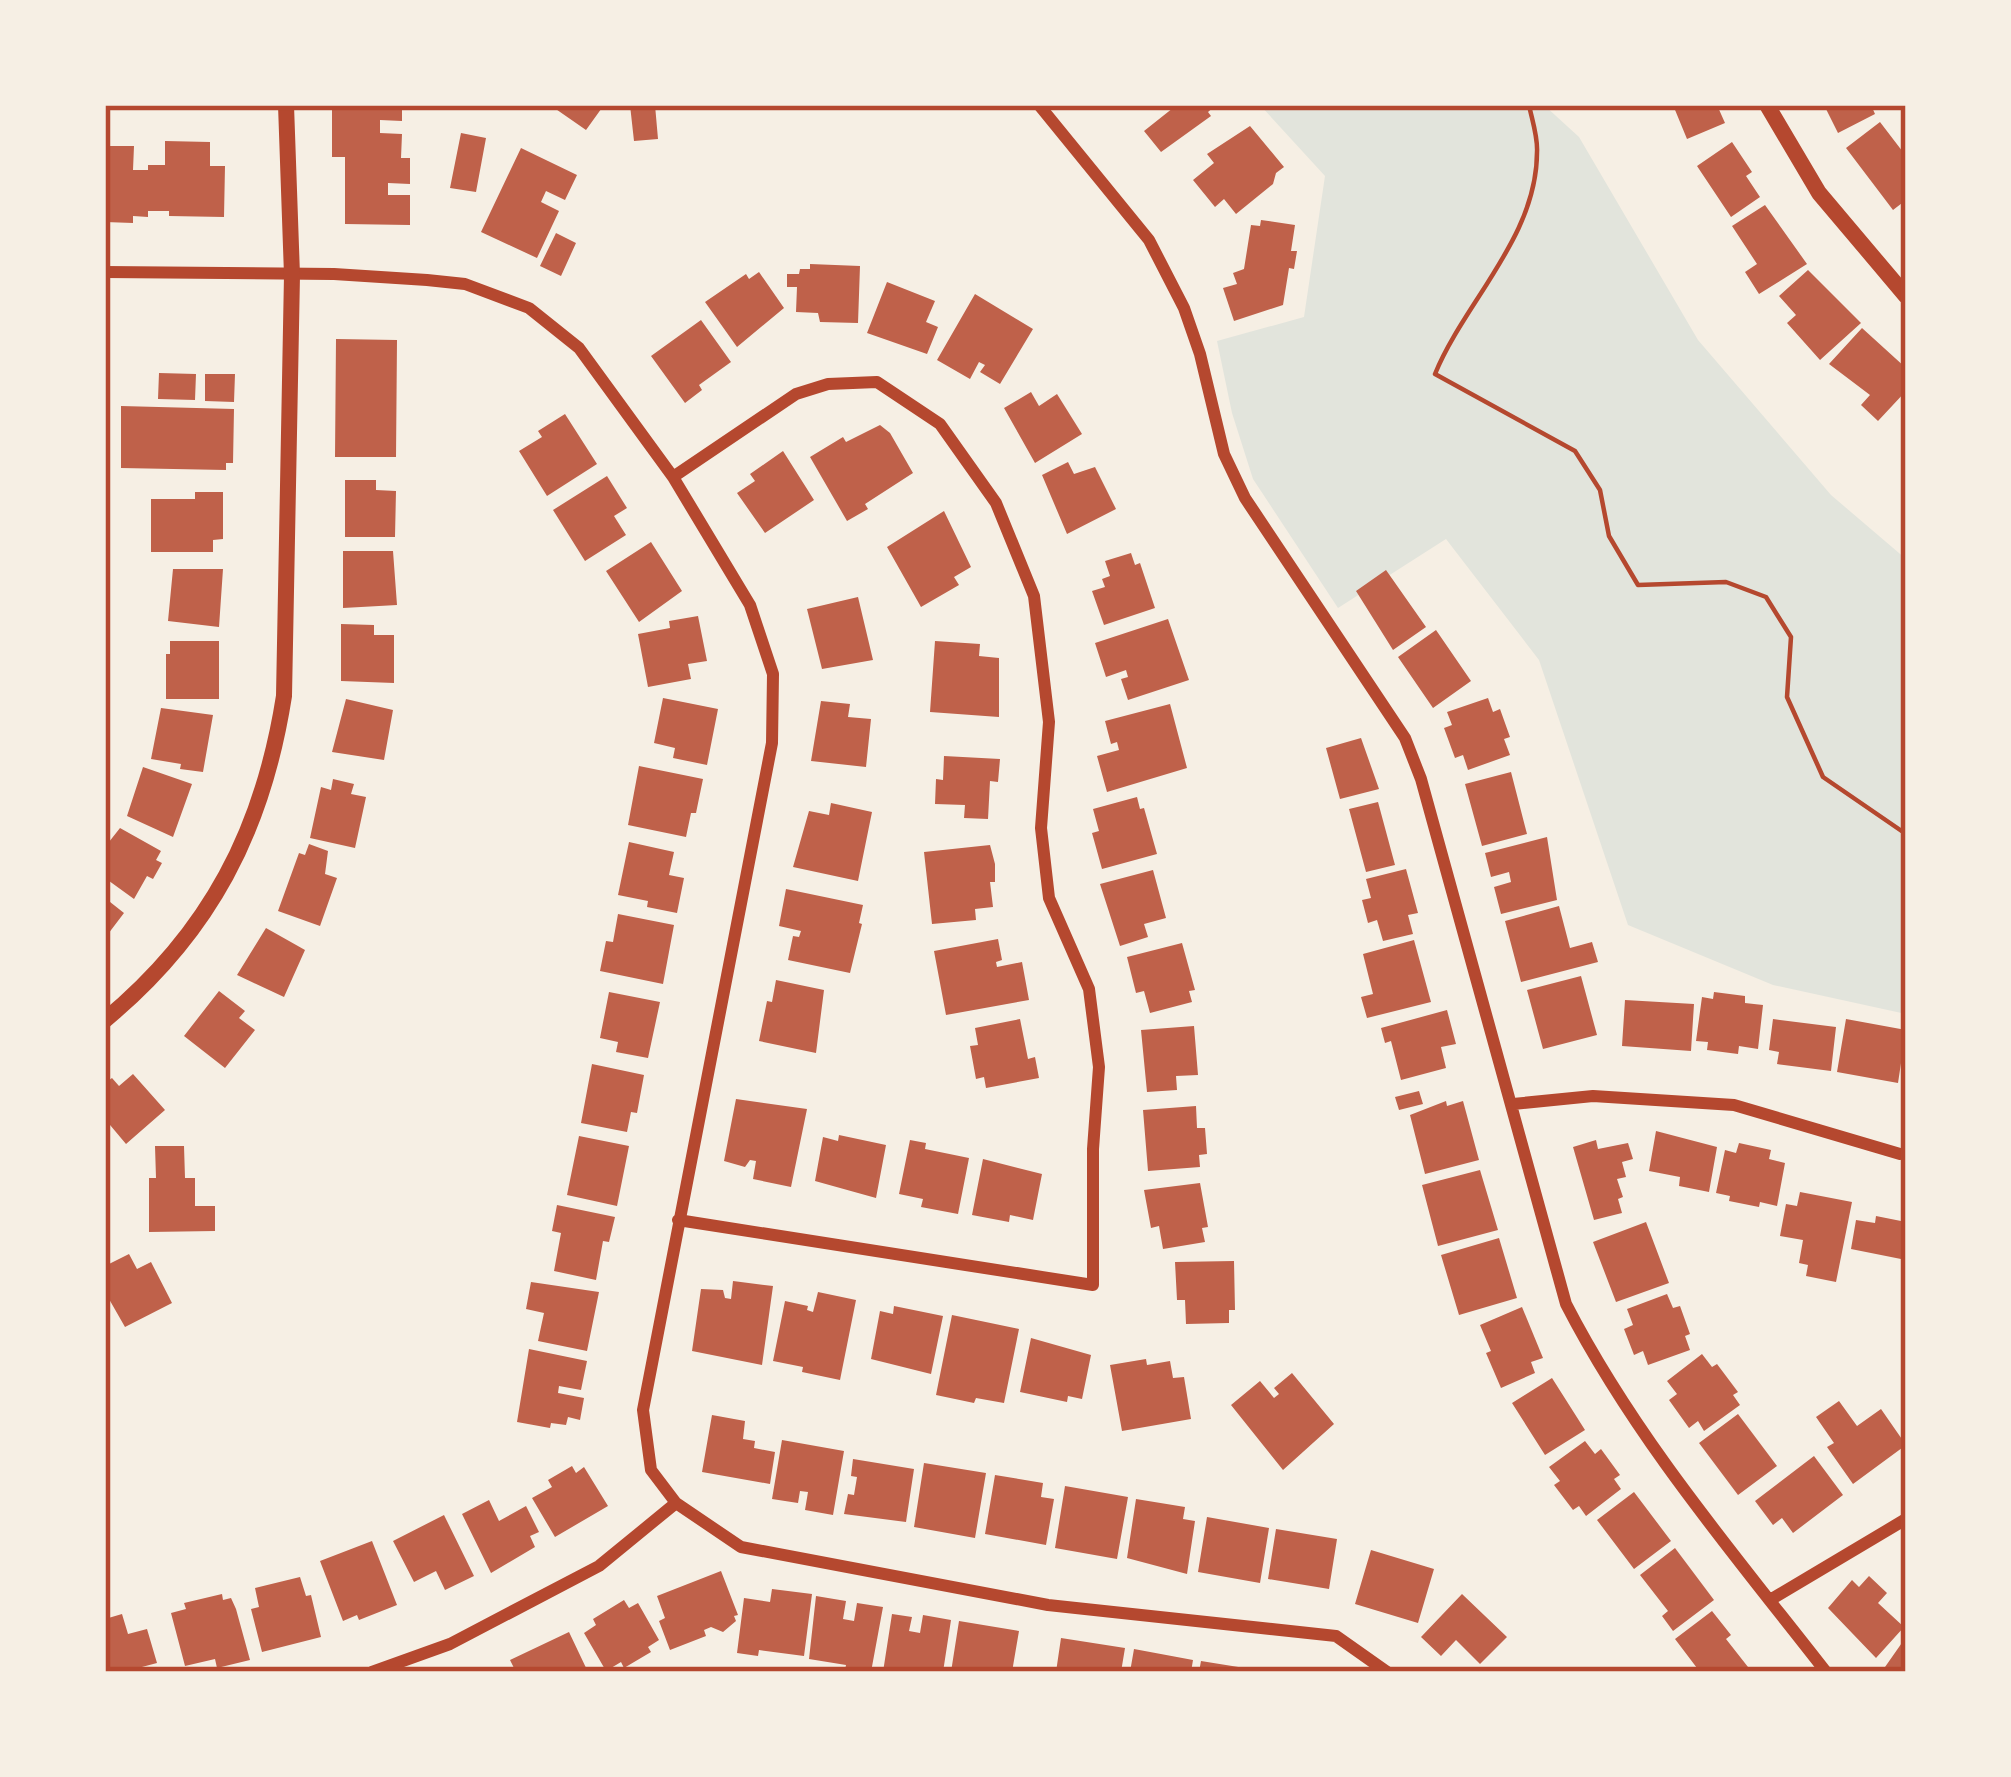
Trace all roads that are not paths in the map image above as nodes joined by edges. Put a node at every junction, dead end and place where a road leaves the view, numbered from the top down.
1 (286, 105) edge
2 (1039, 105) edge
3 (1767, 105) edge
4 (105, 272) edge
5 (292, 275) junction
6 (1906, 296) edge
7 (673, 477) junction
8 (105, 1020) edge
9 (1513, 1104) junction
10 (1900, 1154) dead end
11 (678, 1220) junction
12 (676, 1503) junction
13 (1906, 1519) edge
14 (1770, 1600) junction
15 (371, 1672) edge
16 (1387, 1672) edge
17 (1826, 1672) edge

1 - 5 main road
2 - 9 street
3 - 6 main road
4 - 5 street
5 - 7 street
5 - 8 main road
7 - 11 street
7 - 11 street
9 - 10 street
9 - 14 street
11 - 12 street
12 - 15 street
12 - 16 street
13 - 14 street
14 - 17 street

